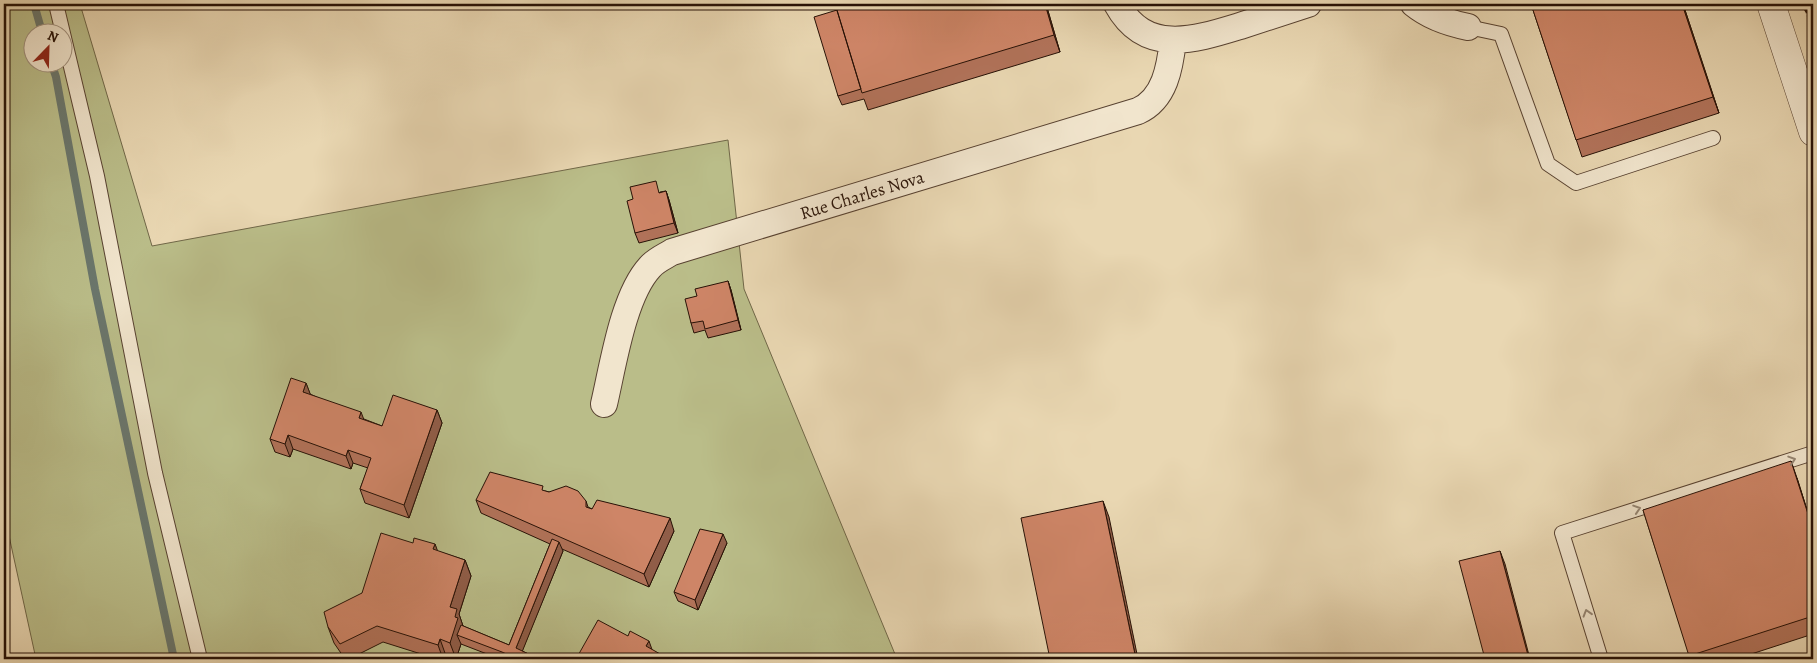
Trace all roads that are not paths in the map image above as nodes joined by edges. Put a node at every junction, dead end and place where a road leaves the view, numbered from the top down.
1 (56, 4) edge
2 (1117, 4) edge
3 (1308, 4) edge
4 (1414, 4) edge
5 (1771, 4) edge
6 (1468, 27) joint
7 (1173, 40) junction
8 (1813, 132) edge
9 (1713, 138) dead end
10 (604, 404) dead end
11 (1813, 453) edge
12 (200, 659) edge
13 (1602, 659) edge

1 - 12 lane
2 - 7 street
3 - 7 street
4 - 6 street
5 - 8 street
6 - 9 lane
7 - 10 street, Rue Charles Nova
13 -> 11 lane

